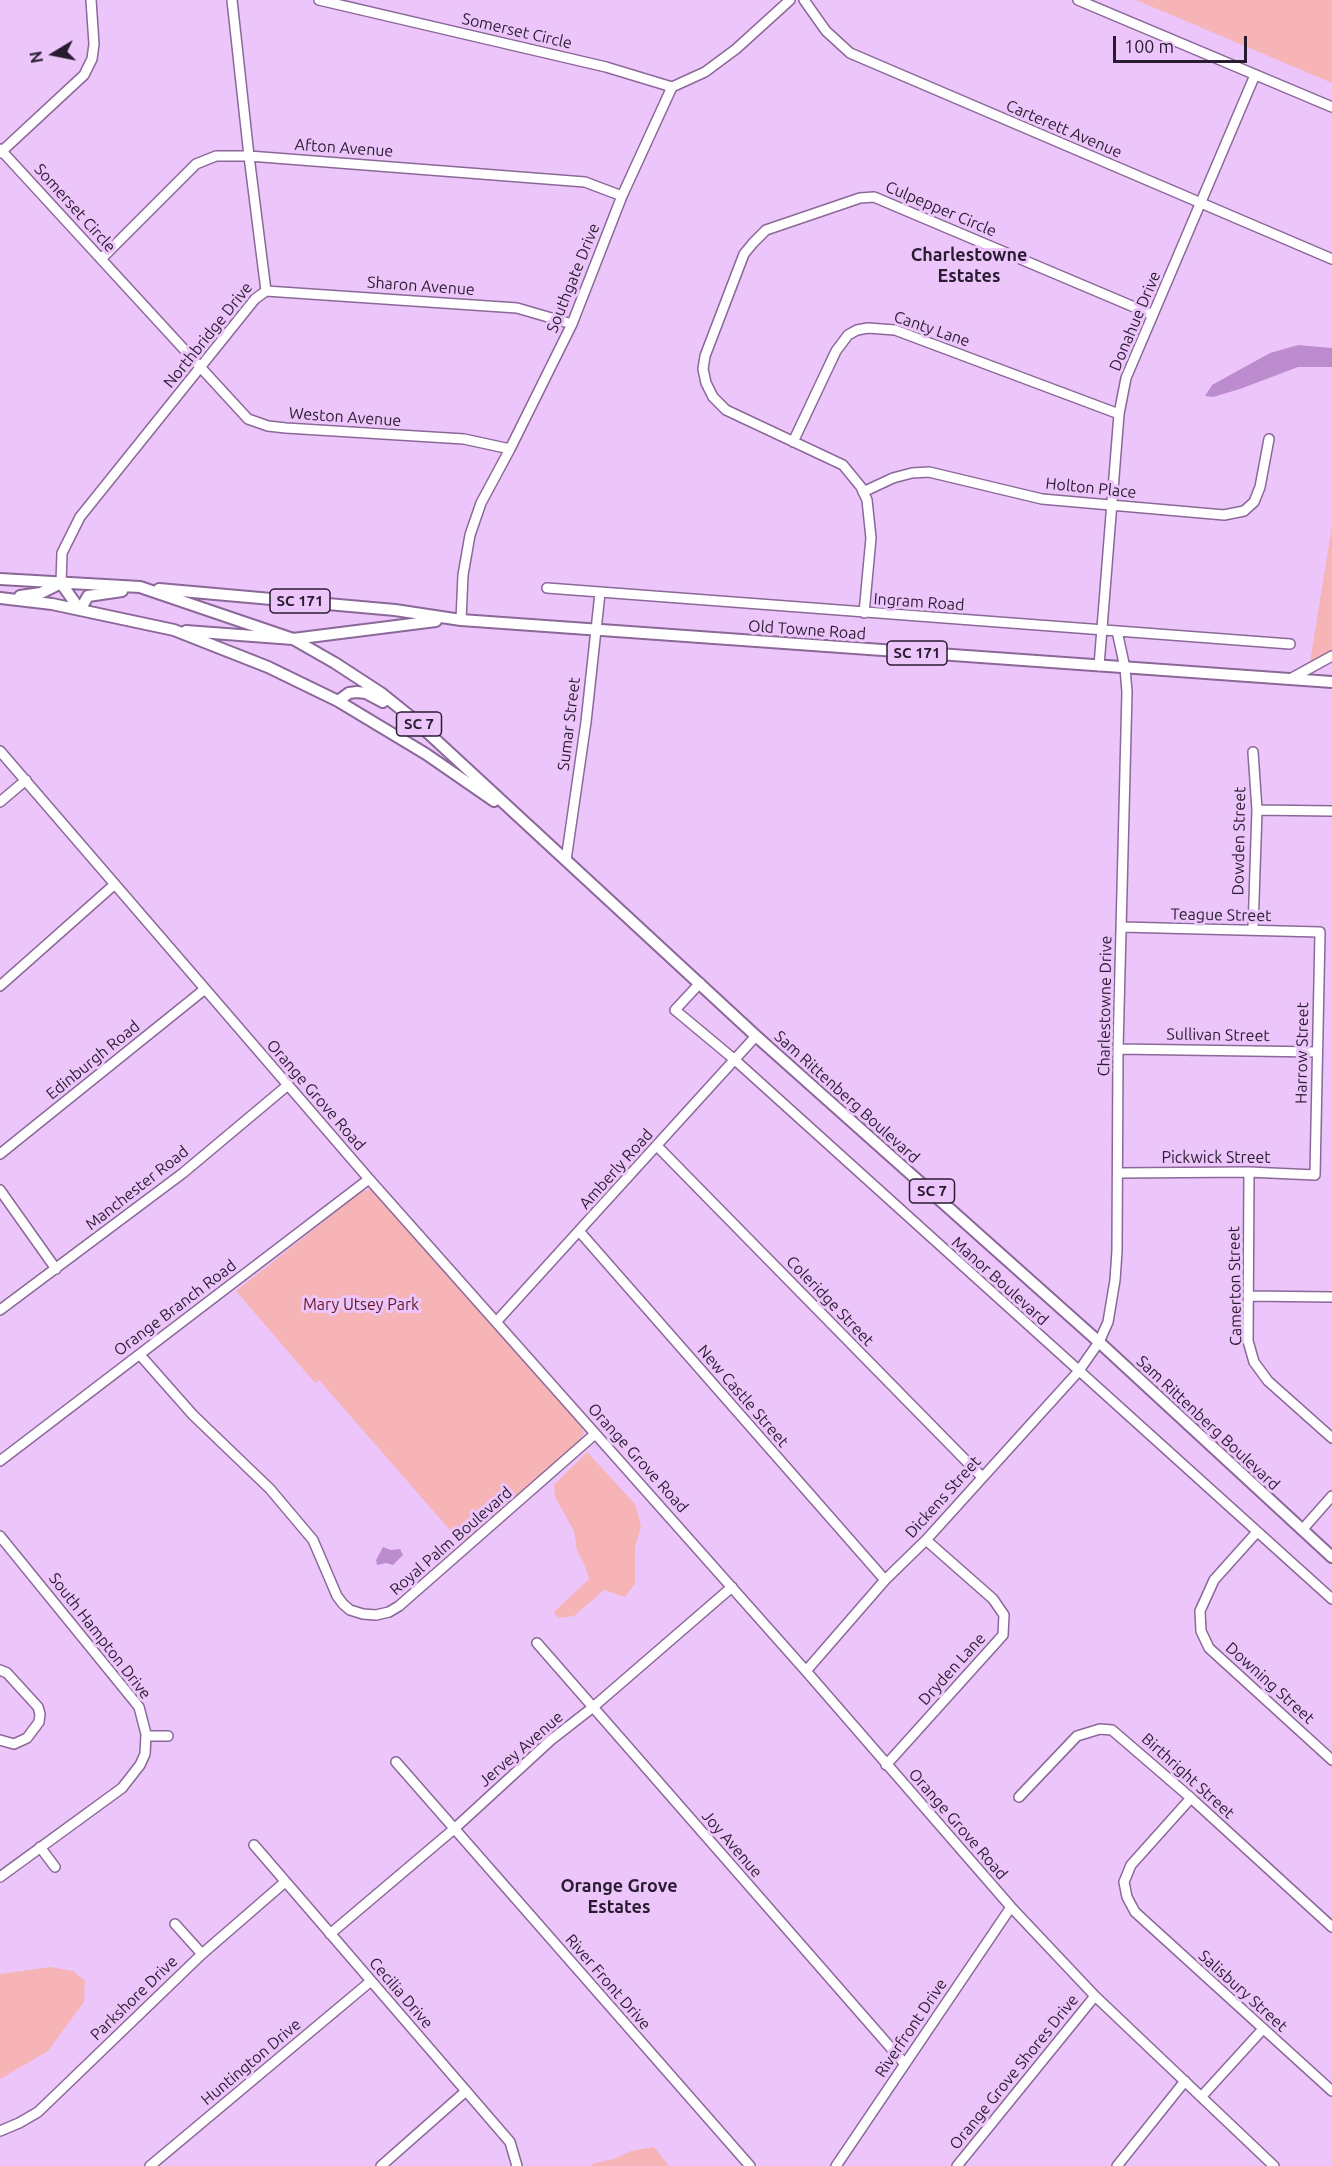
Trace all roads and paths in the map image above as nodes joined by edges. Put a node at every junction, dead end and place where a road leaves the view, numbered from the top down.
1 (91, 0) edge
2 (232, 0) edge
3 (319, 0) edge
4 (790, 0) edge
5 (804, 0) edge
6 (1078, 0) edge
7 (1255, 75) junction
8 (672, 87) junction
9 (1332, 107) edge
10 (1, 151) edge
11 (249, 156) junction
12 (622, 196) junction
13 (1201, 205) junction
14 (100, 259) junction
15 (1332, 259) edge
16 (266, 291) junction
17 (1153, 315) junction
18 (572, 324) junction
19 (200, 368) junction
20 (1119, 414) junction
21 (1269, 439) dead end
22 (794, 442) junction
23 (510, 449) junction
24 (863, 492) junction
25 (1113, 506) junction
26 (0, 579) edge
27 (61, 583) junction
28 (140, 587) junction
29 (547, 588) dead end
30 (600, 592) junction
31 (2, 598) edge
32 (80, 610) junction
33 (864, 613) junction
34 (461, 620) junction
35 (174, 630) junction
36 (596, 630) junction
37 (1103, 630) junction
38 (1117, 631) junction
39 (293, 639) junction
40 (1290, 644) dead end
41 (1332, 656) edge
42 (1099, 666) junction
43 (1125, 668) junction
44 (1290, 679) junction
45 (1332, 682) edge
46 (338, 701) junction
47 (412, 718) junction
48 (0, 751) edge
49 (1253, 752) dead end
50 (26, 780) junction
51 (0, 802) edge
52 (1257, 810) junction
53 (1332, 811) edge
54 (531, 827) junction
55 (566, 860) junction
56 (115, 884) junction
57 (1121, 927) junction
58 (1252, 930) junction
59 (1320, 932) joint
60 (700, 983) junction
61 (0, 986) edge
62 (205, 989) junction
63 (756, 1036) junction
64 (1118, 1049) junction
65 (1317, 1052) junction
66 (735, 1060) junction
67 (288, 1084) junction
68 (657, 1146) junction
69 (0, 1154) edge
70 (1249, 1172) junction
71 (1118, 1173) junction
72 (1315, 1175) joint
73 (369, 1179) junction
74 (0, 1190) edge
75 (579, 1232) junction
76 (56, 1269) junction
77 (1248, 1296) junction
78 (1332, 1298) edge
79 (0, 1311) edge
80 (497, 1321) junction
81 (1100, 1342) junction
82 (140, 1355) junction
83 (1078, 1372) junction
84 (595, 1434) junction
85 (1332, 1438) edge
86 (0, 1461) edge
87 (982, 1477) junction
88 (1332, 1496) edge
89 (1302, 1530) junction
90 (1257, 1532) junction
91 (0, 1536) edge
92 (926, 1540) junction
93 (1332, 1557) edge
94 (885, 1581) junction
95 (732, 1587) junction
96 (1332, 1599) edge
97 (537, 1643) dead end
98 (0, 1670) edge
99 (806, 1671) junction
100 (592, 1708) junction
101 (146, 1736) junction
102 (168, 1737) dead end
103 (0, 1740) edge
104 (1332, 1760) edge
105 (396, 1762) dead end
106 (886, 1765) junction
107 (1019, 1797) dead end
108 (1191, 1798) junction
109 (454, 1829) junction
110 (254, 1845) dead end
111 (40, 1847) junction
112 (55, 1867) dead end
113 (0, 1877) edge
114 (285, 1882) junction
115 (1011, 1907) junction
116 (175, 1924) dead end
117 (1332, 1927) edge
118 (330, 1934) junction
119 (202, 1954) junction
120 (371, 1982) junction
121 (1095, 1996) junction
122 (1263, 2029) junction
123 (905, 2064) junction
124 (1185, 2081) junction
125 (466, 2091) junction
126 (1332, 2091) edge
127 (1202, 2096) junction
128 (0, 2131) edge
129 (155, 2164) edge
130 (381, 2166) edge
131 (517, 2166) edge
132 (750, 2166) edge
133 (836, 2166) edge
134 (957, 2166) edge
135 (1117, 2166) edge
136 (1274, 2166) edge

1 - 10 street
2 - 11 street, Northbridge Drive
3 - 8 street, Somerset Circle
4 - 8 street
5 - 13 street, Carterett Avenue
6 - 7 street
7 - 9 street
7 - 13 street, Donahue Drive
8 - 12 street, Southgate Drive
10 - 14 street, Somerset Circle
11 - 12 street, Afton Avenue
11 - 14 street, Afton Avenue
11 - 16 street, Northbridge Drive
12 - 18 street, Southgate Drive
13 - 15 street, Carterett Avenue
13 - 17 street, Donahue Drive
14 - 19 street, Somerset Circle
16 - 18 street, Sharon Avenue
16 - 19 street, Northbridge Drive
17 - 20 street, Donahue Drive
17 - 22 street, Culpepper Circle
18 - 23 street, Southgate Drive
19 - 23 street, Weston Avenue
19 - 27 street, Northbridge Drive
20 - 22 street, Canty Lane
20 - 25 street, Donahue Drive
21 - 25 street, Holton Place
22 - 24 street, Culpepper Circle
23 - 34 street, Southgate Drive
24 - 25 street, Holton Place
24 - 33 street, Culpepper Circle
25 - 37 street, Donahue Drive
26 - 27 main road, Sam Rittenberg Boulevard / SC 7
27 - 28 main road, Sam Rittenberg Boulevard / SC 7
27 - 31 main road
27 - 32 main road
28 - 32 main road
28 - 34 main road, Old Towne Road / SC 171
28 - 39 main road, Sam Rittenberg Boulevard / SC 7
29 - 30 street, Ingram Road
30 - 33 street, Ingram Road
30 - 36 street, Sumar Street
31 - 32 main road, Sam Rittenberg Boulevard / SC 7
32 - 35 main road, Sam Rittenberg Boulevard / SC 7
33 - 37 street, Ingram Road
34 - 36 main road, Old Towne Road / SC 171
34 - 39 main road, Old Towne Road / SC 171
35 - 39 main road, Old Towne Road / SC 171
35 - 46 main road, Sam Rittenberg Boulevard / SC 7
36 - 42 main road, Old Towne Road / SC 171
36 - 55 street, Sumar Street
37 - 38 street, Ingram Road
37 - 42 street, Donahue Drive
38 - 40 street, Ingram Road
38 - 43 street, Charlestowne Drive
39 - 47 main road, Sam Rittenberg Boulevard / SC 7
41 - 44 street
42 - 43 main road, Old Towne Road / SC 171
43 - 44 main road, Old Towne Road / SC 171
43 - 57 street, Charlestowne Drive
44 - 45 main road, Old Towne Road / SC 171
46 - 47 main road
46 - 54 main road, Sam Rittenberg Boulevard / SC 7
47 - 54 main road, Sam Rittenberg Boulevard / SC 7
48 - 50 street, Orange Grove Road
49 - 52 street, Dowden Street
50 - 51 street
50 - 56 street, Orange Grove Road
52 - 53 street
52 - 58 street, Dowden Street
54 - 55 main road, Sam Rittenberg Boulevard / SC 7
55 - 60 main road, Sam Rittenberg Boulevard / SC 7
56 - 61 street
56 - 62 street, Orange Grove Road
57 - 58 street, Teague Street
57 - 64 street, Charlestowne Drive
58 - 59 street, Teague Street
59 - 65 street, Harrow Street
60 - 63 main road, Sam Rittenberg Boulevard / SC 7
60 - 66 street, Manor Boulevard
62 - 67 street, Orange Grove Road
62 - 69 street, Edinburgh Road
63 - 66 street, Amberly Road
63 - 81 main road, Sam Rittenberg Boulevard / SC 7
64 - 65 street, Sullivan Street
64 - 71 street, Charlestowne Drive
65 - 72 street, Harrow Street
66 - 68 street, Amberly Road
66 - 83 street, Manor Boulevard
67 - 73 street, Orange Grove Road
67 - 76 street, Manchester Road
68 - 75 street, Amberly Road
68 - 87 street, Coleridge Street
70 - 71 street, Pickwick Street
70 - 72 street, Pickwick Street
70 - 77 street, Camerton Street
71 - 81 street, Charlestowne Drive
73 - 80 street, Orange Grove Road
73 - 82 street, Orange Branch Road
74 - 76 street
75 - 80 street, Amberly Road
75 - 94 street, New Castle Street
76 - 79 street, Manchester Road
77 - 78 street
77 - 85 street, Camerton Street
80 - 84 street, Orange Grove Road
81 - 83 street, Dickens Street
81 - 89 main road, Sam Rittenberg Boulevard / SC 7
82 - 84 street, Royal Palm Boulevard
82 - 86 street, Orange Branch Road
83 - 87 street, Dickens Street
83 - 90 street, Manor Boulevard
84 - 95 street, Orange Grove Road
87 - 92 street, Dickens Street
88 - 89 street
89 - 93 main road, Sam Rittenberg Boulevard / SC 7
90 - 96 street, Manor Boulevard
90 - 104 street, Downing Street
91 - 101 street, South Hampton Drive
92 - 94 street, Dickens Street
92 - 106 street, Dryden Lane
94 - 99 street, Dickens Street
95 - 99 street, Orange Grove Road
95 - 100 street, Jervey Avenue
97 - 100 street, Joy Avenue
98 - 103 street
99 - 106 street, Orange Grove Road
100 - 109 street, Jervey Avenue
100 - 123 street, Joy Avenue
101 - 102 street
101 - 111 street, South Hampton Drive
105 - 109 street, River Front Drive
106 - 115 street, Orange Grove Road
107 - 108 street, Birthright Street
108 - 117 street, Birthright Street
108 - 122 street, Salisbury Street
109 - 118 street, Jervey Avenue
109 - 132 street, River Front Drive
110 - 114 street, Cecilia Drive
111 - 112 street
111 - 113 street, South Hampton Drive
114 - 118 street, Cecilia Drive
114 - 119 street, Parkshore Drive
115 - 121 street, Orange Grove Road
115 - 123 street, Riverfront Drive
116 - 119 street
118 - 120 street, Cecilia Drive
119 - 128 street, Parkshore Drive
120 - 125 street, Cecilia Drive
120 - 129 street, Huntington Drive
121 - 124 street, Orange Grove Road
121 - 134 street, Orange Grove Shores Drive
122 - 126 street, Salisbury Street
122 - 127 street
123 - 133 street, Riverfront Drive
124 - 127 street, Orange Grove Road
124 - 135 street
125 - 130 street
125 - 131 street, Cecilia Drive
127 - 136 street, Orange Grove Road

